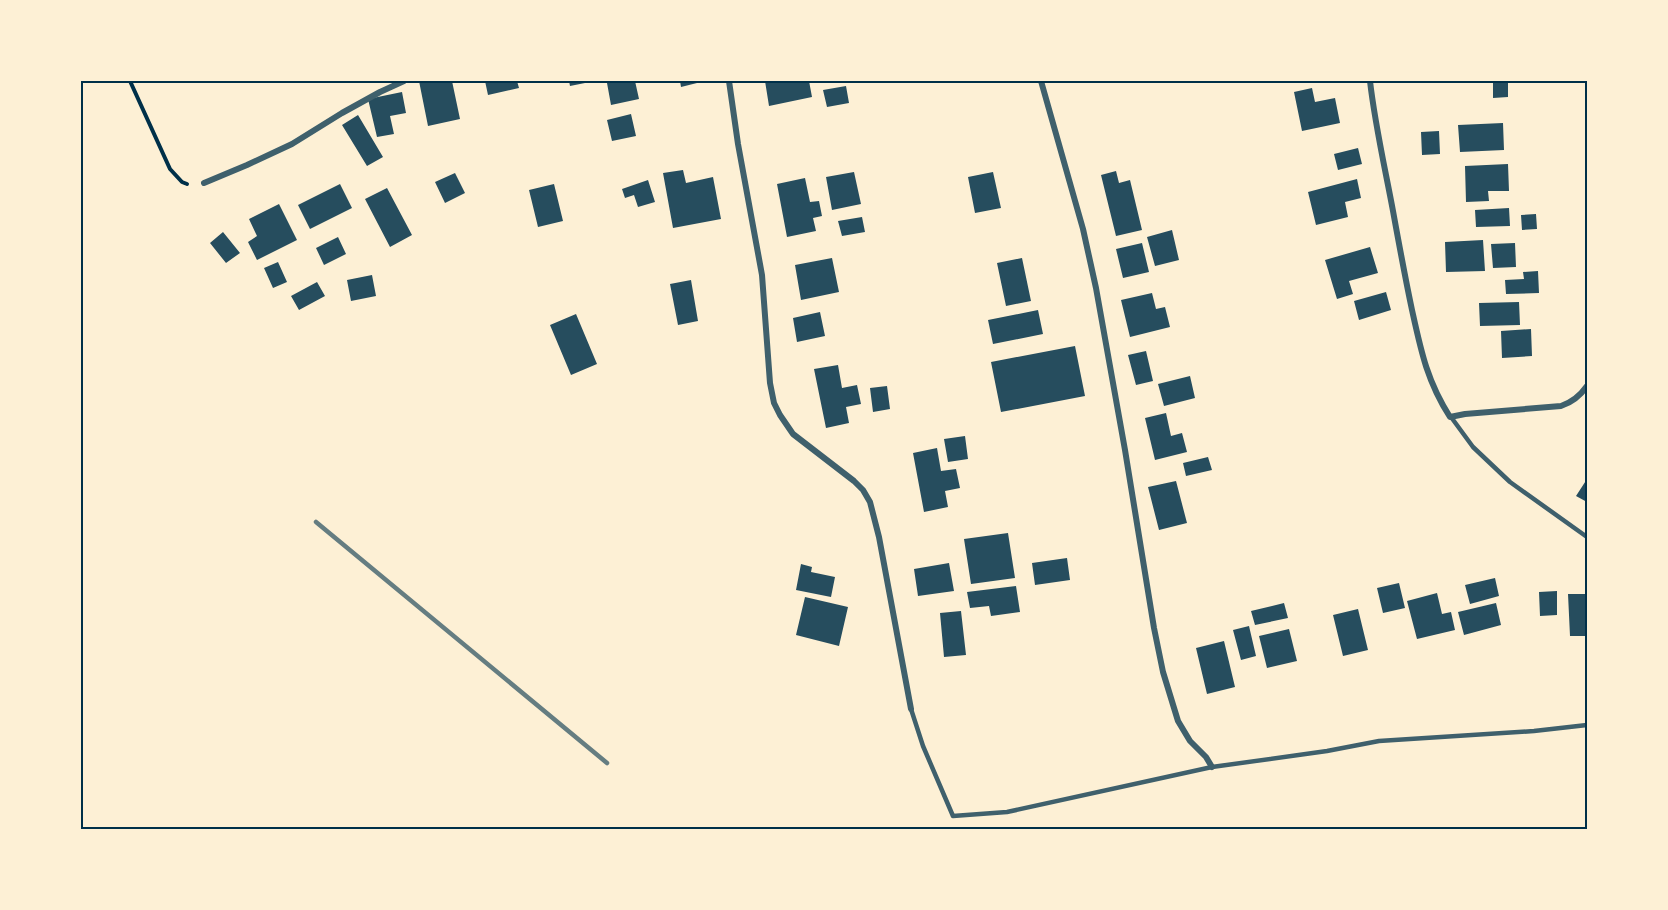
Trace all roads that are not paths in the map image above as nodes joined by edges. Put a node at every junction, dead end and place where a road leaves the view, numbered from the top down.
1 (404, 81) edge
2 (729, 81) edge
3 (1041, 81) edge
4 (1370, 81) edge
5 (204, 183) road end
6 (1587, 386) edge
7 (1450, 417) junction
8 (1587, 537) edge
9 (911, 709) joint
10 (1587, 724) edge
11 (1212, 767) junction

1 - 5 street
2 - 9 street
3 - 11 street
4 - 7 street
6 - 7 street
7 - 8 lane
9 - 11 lane
10 - 11 lane

